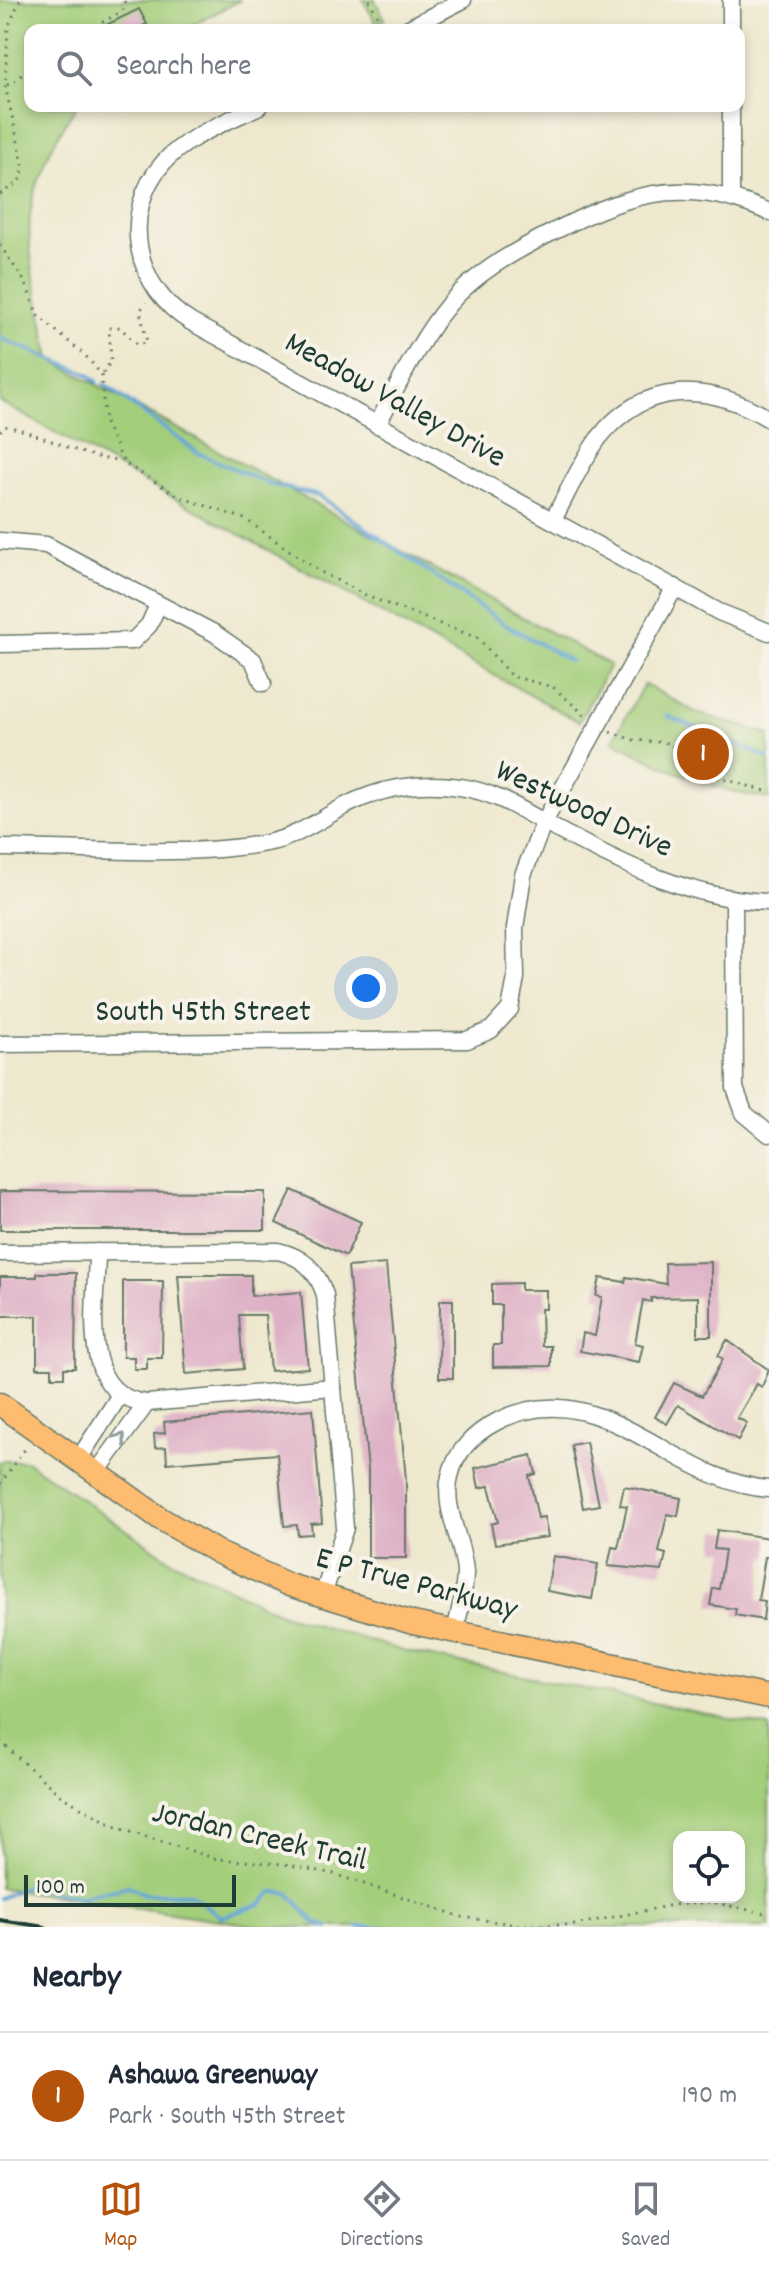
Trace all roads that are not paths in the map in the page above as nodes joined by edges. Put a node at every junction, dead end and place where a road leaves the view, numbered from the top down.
1 (463, 0) edge
2 (731, 0) edge
3 (417, 24) edge
4 (731, 24) edge
5 (247, 112) edge
6 (731, 112) edge
7 (731, 197) junction
8 (769, 212) edge
9 (769, 419) edge
10 (377, 425) junction
11 (553, 520) junction
12 (0, 541) edge
13 (675, 587) junction
14 (158, 605) junction
15 (769, 632) edge
16 (0, 644) edge
17 (263, 683) dead end
18 (544, 822) junction
19 (0, 848) edge
20 (734, 901) junction
21 (769, 902) edge
22 (0, 1044) edge
23 (762, 1130) edge
24 (97, 1252) junction
25 (0, 1253) edge
26 (333, 1387) junction
27 (120, 1395) junction
28 (147, 1403) junction
29 (0, 1404) edge
30 (87, 1466) junction
31 (769, 1489) edge
32 (322, 1598) junction
33 (455, 1632) junction
34 (769, 1697) edge

1 - 3 street
2 - 4 street
5 - 10 street, Meadow Valley Drive
6 - 7 street
7 - 8 street
7 - 10 street
9 - 11 street
10 - 11 street, Meadow Valley Drive
11 - 13 street, Meadow Valley Drive
12 - 14 street
13 - 15 street, Meadow Valley Drive
13 - 18 street, South 45th Street
14 - 16 street
14 - 17 street
18 - 19 street, Westwood Drive
18 - 20 street, Westwood Drive
18 - 22 street, South 45th Street
20 - 21 street, Westwood Drive
20 - 23 street
24 - 25 street
24 - 26 street
24 - 27 street
26 - 28 street
26 - 32 street
27 - 28 street
27 - 30 street
30 -> 28 street
29 - 30 main road, E P True Parkway
30 - 32 main road, E P True Parkway
31 - 33 street
32 - 33 main road, E P True Parkway
33 - 34 main road, E P True Parkway

